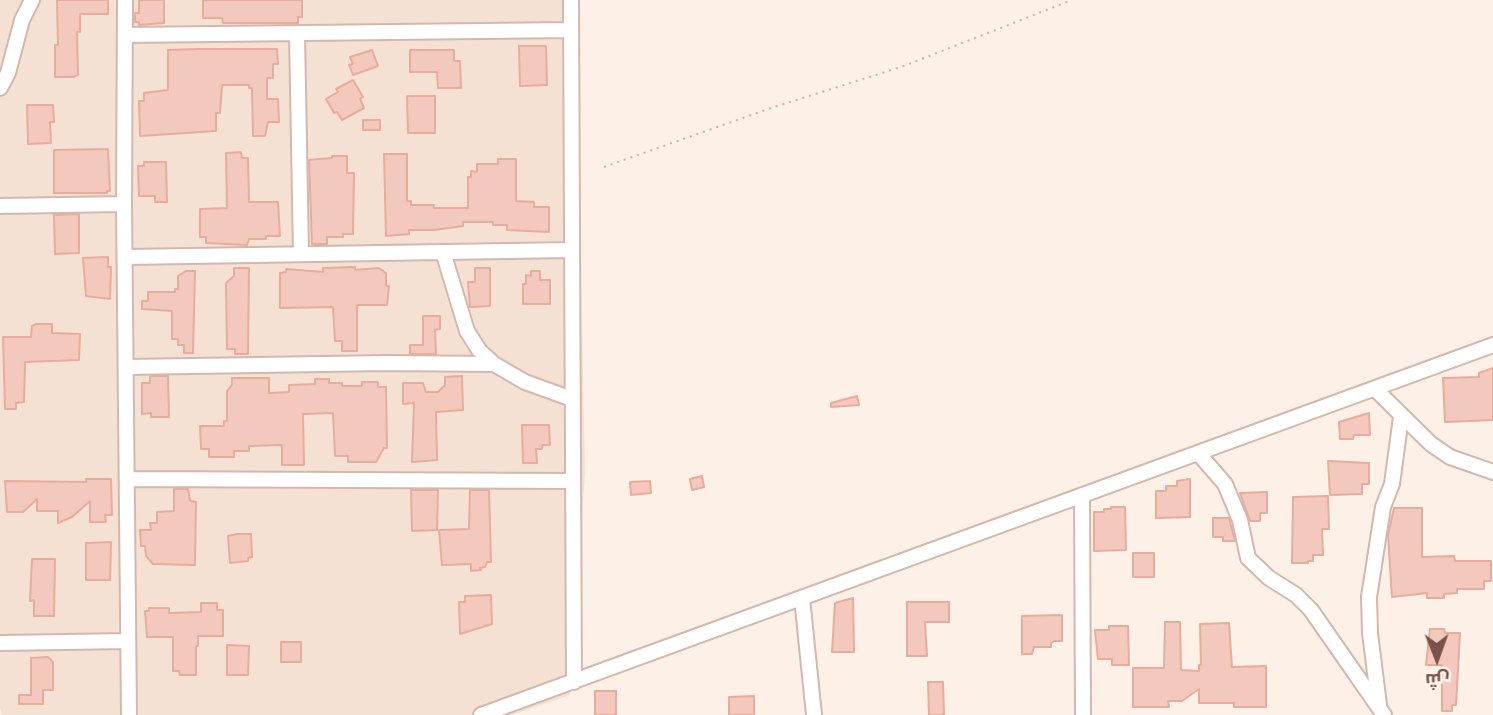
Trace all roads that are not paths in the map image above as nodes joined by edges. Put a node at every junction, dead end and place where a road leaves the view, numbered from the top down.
1 (32, 0) edge
2 (125, 0) edge
3 (570, 0) edge
4 (571, 30) junction
5 (297, 33) junction
6 (125, 35) junction
7 (0, 88) edge
8 (124, 204) junction
9 (0, 206) edge
10 (571, 250) junction
11 (443, 252) junction
12 (301, 254) junction
13 (126, 257) junction
14 (1493, 345) edge
15 (494, 364) junction
16 (126, 367) junction
17 (1375, 389) junction
18 (572, 399) junction
19 (1401, 417) junction
20 (1198, 453) junction
21 (1493, 472) edge
22 (127, 479) junction
23 (573, 481) junction
24 (1082, 495) junction
25 (802, 598) junction
26 (128, 641) junction
27 (0, 643) edge
28 (574, 682) junction
29 (508, 710) edge
30 (1384, 714) edge
31 (129, 715) edge
32 (481, 715) edge
33 (814, 715) edge
34 (1083, 715) edge

1 - 7 street
2 - 6 street
3 - 4 street
4 - 5 street
4 - 10 street
5 - 6 street
5 - 12 street
6 - 8 street
8 - 9 street
8 - 13 street
10 - 11 street
10 - 18 street
11 - 12 street
11 - 15 street
12 - 13 street
13 - 16 street
14 - 17 street
15 - 16 street
15 - 18 street
16 - 22 street
17 - 19 street
17 - 20 street
18 - 23 street
19 - 21 street
19 - 30 street
20 - 24 street
20 - 30 street
22 - 23 street
22 - 26 street
23 - 28 street
24 - 25 street
24 - 34 street
25 - 28 street
25 - 33 street
26 - 27 street
26 - 31 street
28 - 29 street
29 - 32 street

